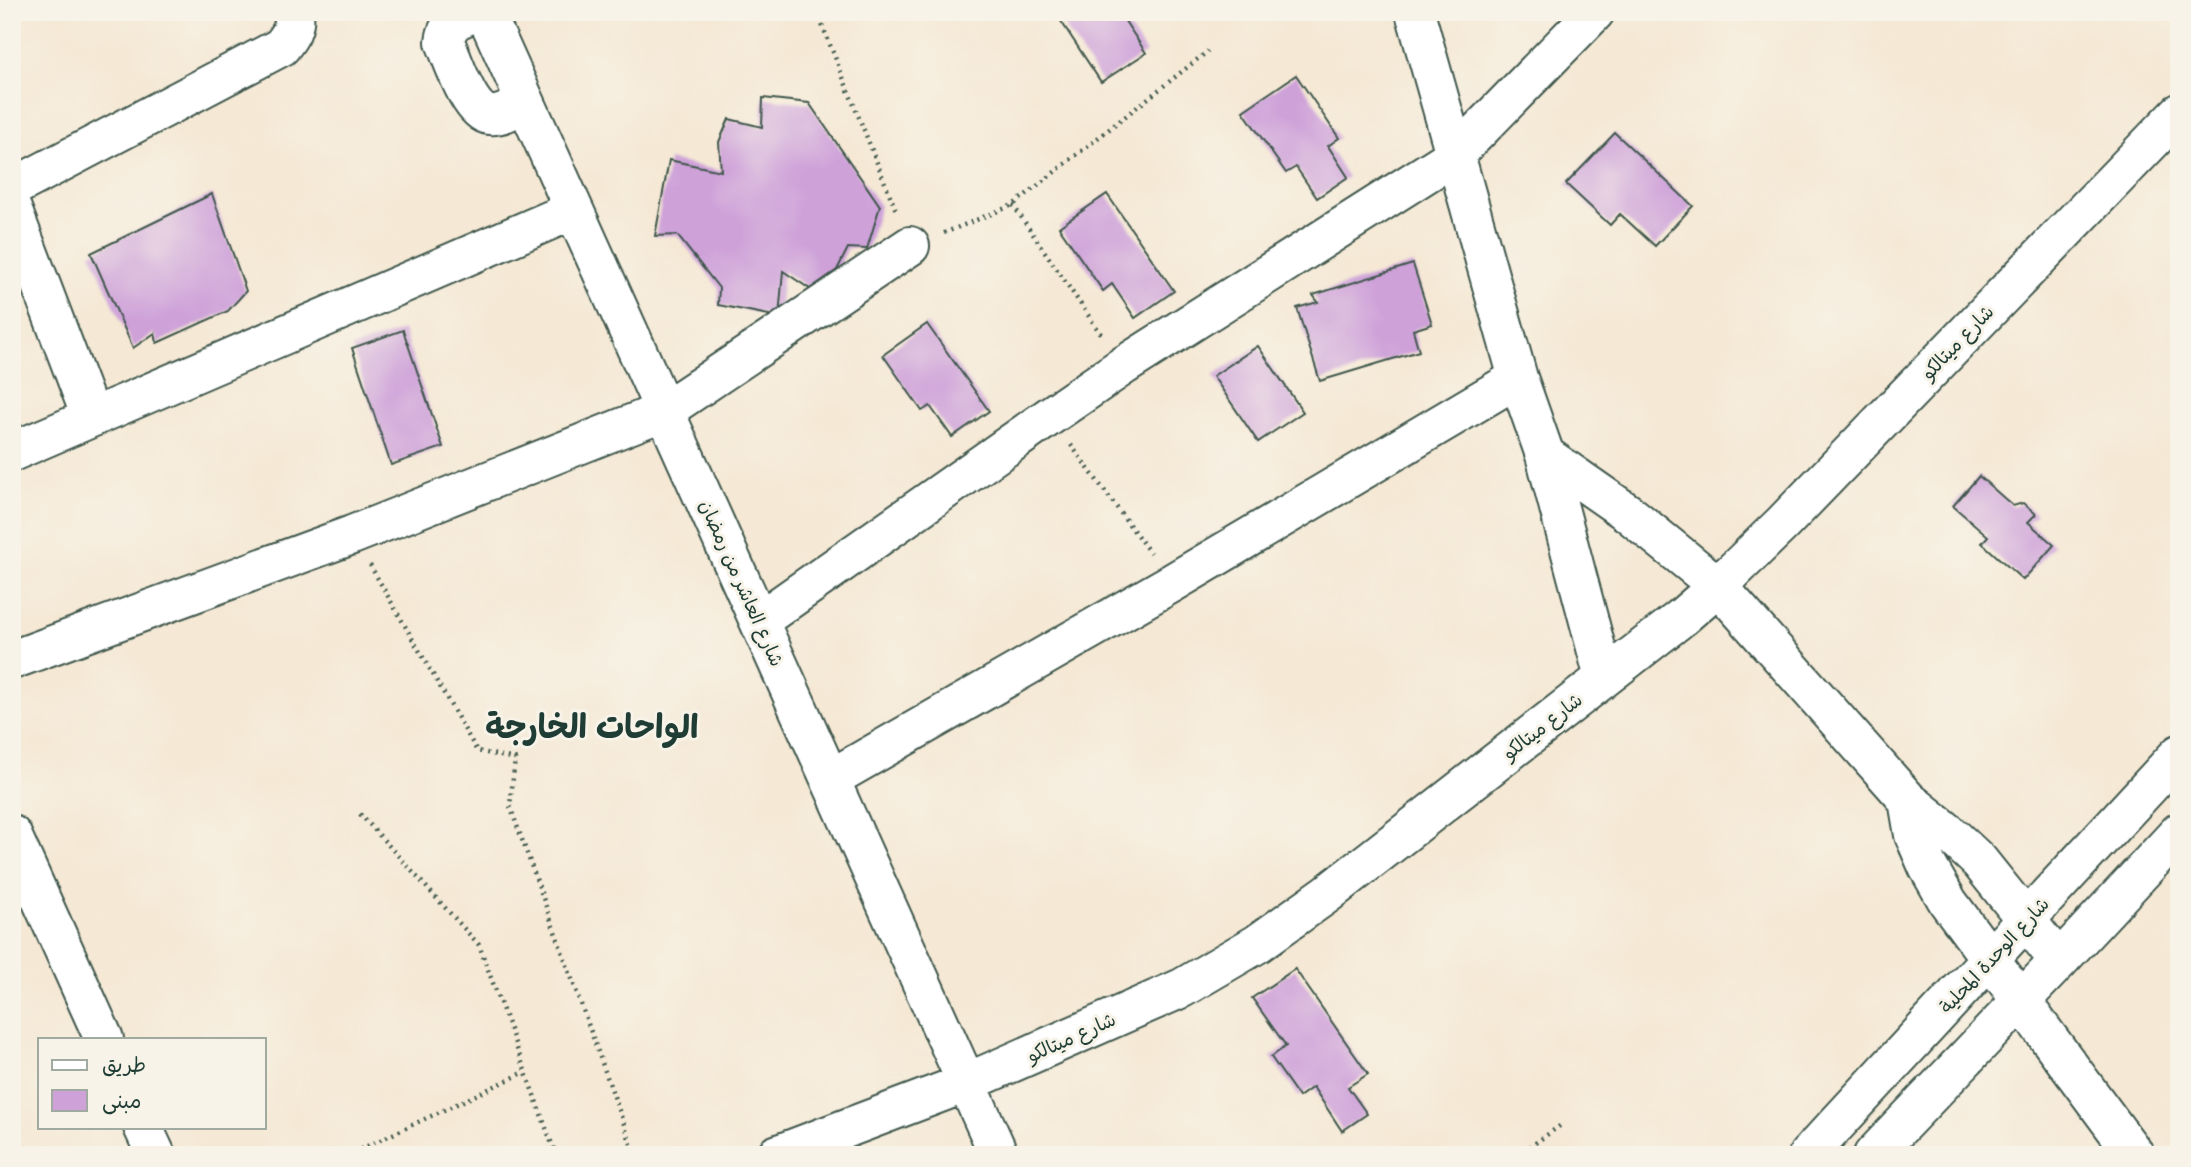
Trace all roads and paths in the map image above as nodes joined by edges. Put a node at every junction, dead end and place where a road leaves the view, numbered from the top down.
1 (294, 12) edge
2 (477, 12) edge
3 (485, 12) edge
4 (817, 12) edge
5 (1415, 12) edge
6 (1595, 12) edge
7 (1208, 51) dead end
8 (525, 102) junction
9 (2179, 113) edge
10 (1455, 155) junction
11 (12, 188) edge
12 (1013, 205) junction
13 (12, 209) edge
14 (574, 210) junction
15 (910, 246) junction
16 (1123, 366) junction
17 (1518, 378) junction
18 (664, 411) junction
19 (1049, 416) junction
20 (91, 417) junction
21 (12, 452) edge
22 (1545, 455) junction
23 (352, 535) junction
24 (1172, 583) junction
25 (1718, 586) junction
26 (759, 621) junction
27 (12, 660) edge
28 (1604, 678) junction
29 (2179, 754) edge
30 (830, 779) junction
31 (1908, 800) junction
32 (360, 814) dead end
33 (2179, 832) edge
34 (12, 835) edge
35 (2026, 920) junction
36 (1990, 959) junction
37 (2059, 961) junction
38 (2021, 1001) junction
39 (104, 1038) edge
40 (525, 1072) junction
41 (966, 1083) junction
42 (1564, 1123) dead end
43 (144, 1128) edge
44 (818, 1147) edge
45 (156, 1155) edge
46 (348, 1155) edge
47 (556, 1155) edge
48 (635, 1155) edge
49 (776, 1155) edge
50 (999, 1155) edge
51 (1518, 1155) edge
52 (1808, 1155) edge
53 (1873, 1155) edge
54 (2135, 1155) edge

1 - 11 street
2 - 8 street
3 - 8 street, شارع العاشر من رمضان
4 - 15 path
5 - 10 street
6 - 10 street
7 - 12 path
8 - 14 street, شارع العاشر من رمضان
9 - 25 street, شارع ميتالكو
10 - 16 street
10 - 17 street
12 - 15 path
12 - 16 path
13 - 20 street
14 - 18 street, شارع العاشر من رمضان
14 - 20 street
15 - 18 street
16 - 19 street
17 - 22 street
17 - 24 street
18 - 23 street
18 - 26 street, شارع العاشر من رمضان
19 - 24 path
19 - 26 street
20 - 21 street
22 - 25 street
22 - 28 street
23 - 27 street
23 - 48 path
24 - 30 street
25 - 28 street, شارع ميتالكو
25 - 31 street
26 - 30 street, شارع العاشر من رمضان
28 - 41 street, شارع ميتالكو
29 - 35 street, شارع الوحدة المحلية
30 - 41 street, شارع العاشر من رمضان
31 - 35 street
31 - 36 street
32 - 40 path
33 - 37 street
34 - 39 street
35 - 36 street, شارع الوحدة المحلية
35 - 37 street
36 - 38 street
36 - 52 street, شارع الوحدة المحلية
37 - 38 street
38 - 53 street
38 - 54 street
40 - 46 path
40 - 47 path
41 - 44 street, شارع ميتالكو
41 - 50 street, شارع العاشر من رمضان
42 - 51 path
43 - 45 street
44 - 49 street, شارع ميتالكو

